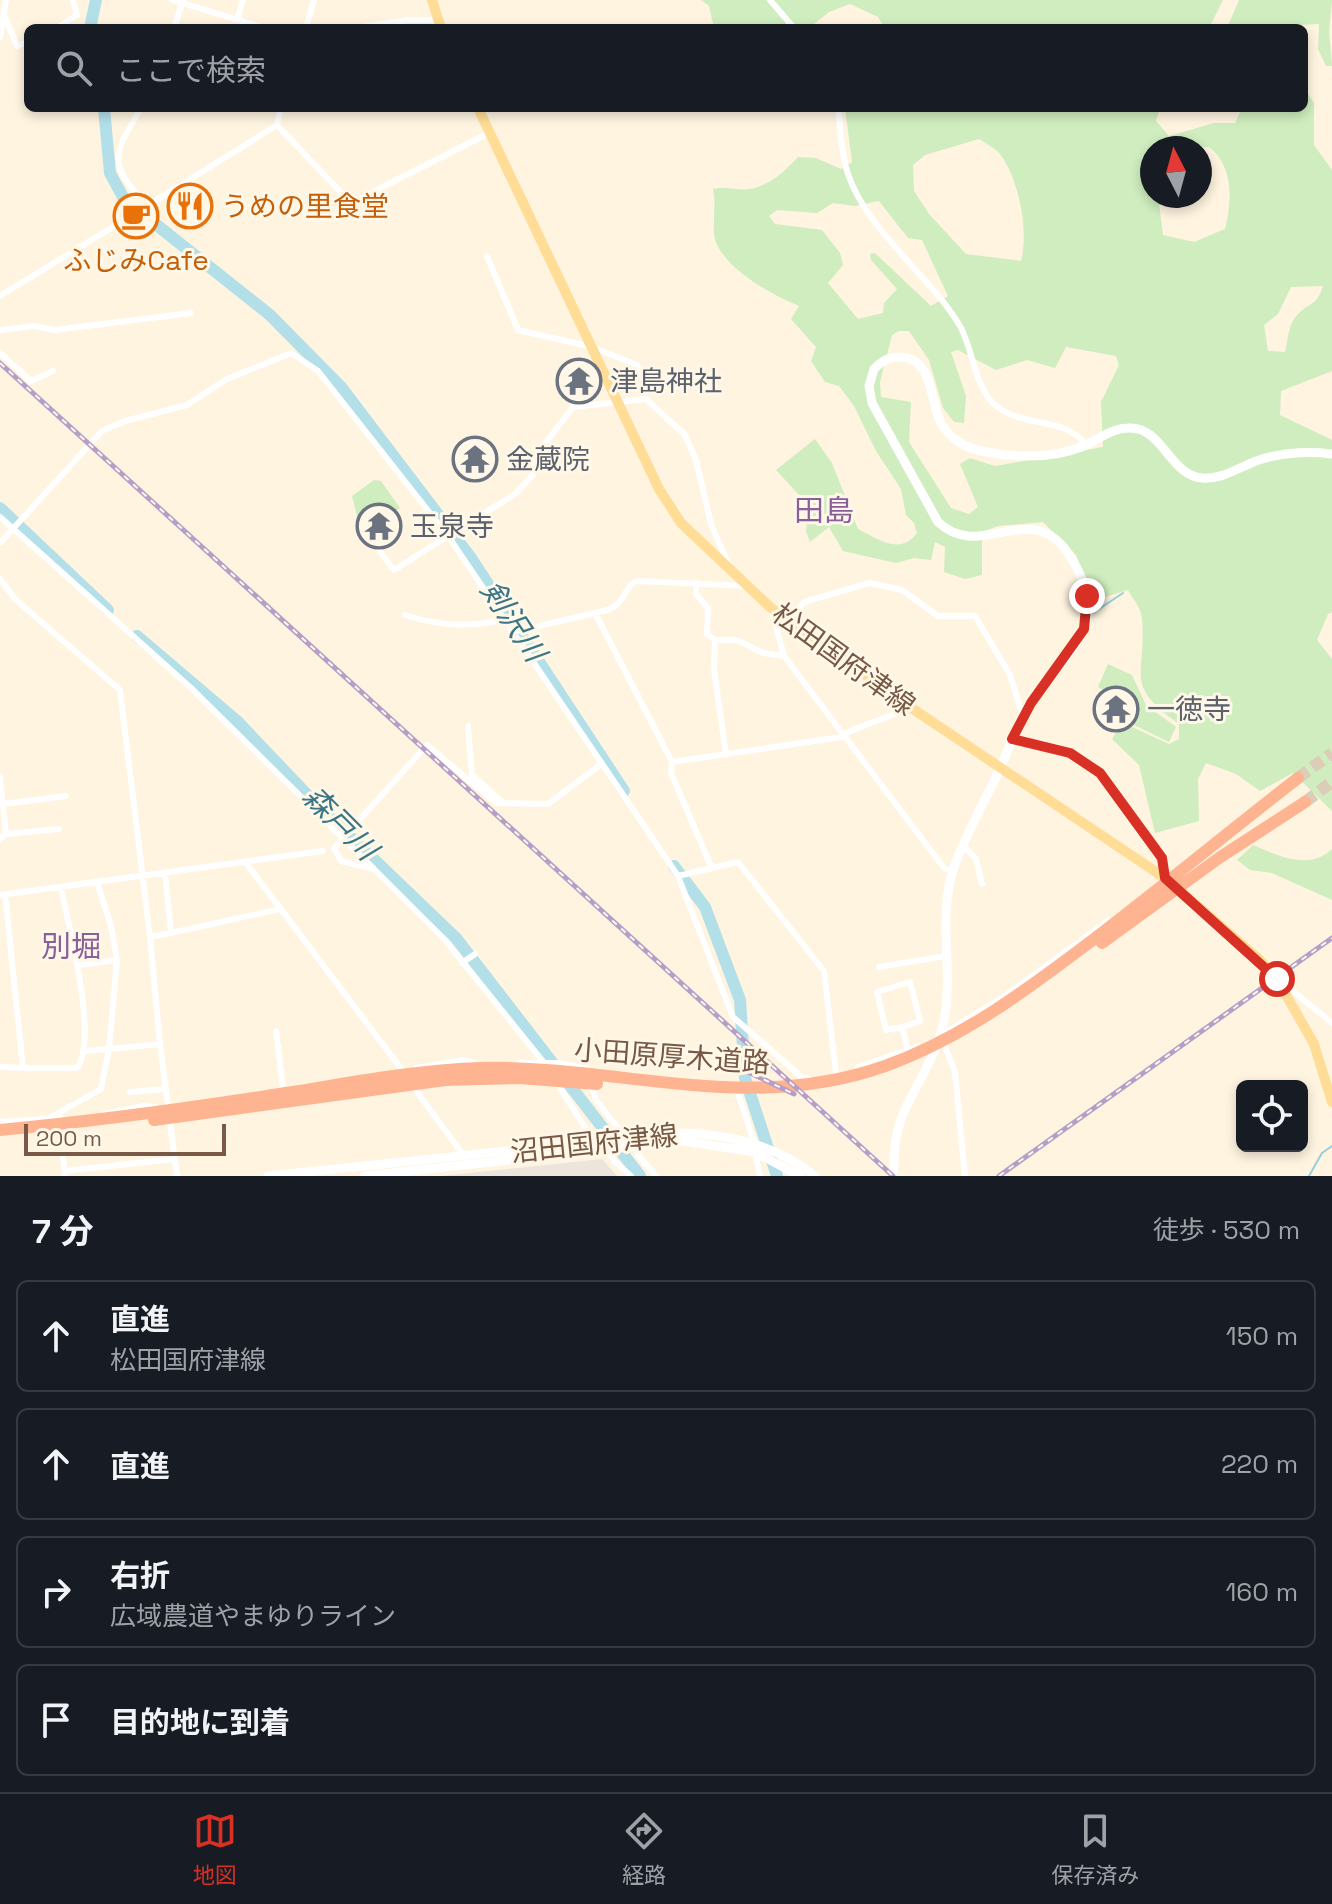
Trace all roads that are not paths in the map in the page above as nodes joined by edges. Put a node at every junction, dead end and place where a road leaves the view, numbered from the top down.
1 (6, 0) edge
2 (73, 0) edge
3 (172, 0) edge
4 (243, 0) edge
5 (314, 0) edge
6 (432, 0) edge
7 (770, 0) edge
8 (183, 2) edge
9 (5, 17) junction
10 (237, 20) junction
11 (63, 24) edge
12 (175, 24) edge
13 (251, 24) edge
14 (307, 24) edge
15 (382, 24) edge
16 (439, 24) edge
17 (791, 24) edge
18 (0, 37) edge
19 (24, 43) edge
20 (139, 112) edge
21 (280, 112) edge
22 (480, 112) edge
23 (839, 112) edge
24 (277, 125) junction
25 (489, 133) junction
26 (142, 208) junction
27 (487, 256) dead end
28 (0, 296) edge
29 (191, 313) dead end
30 (0, 330) edge
31 (592, 347) junction
32 (0, 353) edge
33 (53, 371) dead end
34 (641, 371) dead end
35 (618, 402) junction
36 (1086, 445) junction
37 (1332, 454) edge
38 (0, 517) edge
39 (448, 536) junction
40 (0, 543) edge
41 (380, 552) dead end
42 (732, 573) junction
43 (0, 579) edge
44 (696, 583) junction
45 (748, 586) junction
46 (770, 607) junction
47 (595, 613) junction
48 (405, 615) dead end
49 (505, 619) junction
50 (789, 621) junction
51 (513, 632) junction
52 (715, 640) junction
53 (784, 656) junction
54 (910, 707) junction
55 (1023, 716) junction
56 (468, 726) dead end
57 (844, 733) junction
58 (1012, 739) junction
59 (726, 755) junction
60 (672, 762) junction
61 (600, 765) junction
62 (1000, 767) junction
63 (0, 777) edge
64 (1298, 778) tunnel mouth
65 (66, 796) dead end
66 (1305, 802) tunnel mouth
67 (503, 803) junction
68 (3, 804) junction
69 (59, 829) dead end
70 (3, 836) edge
71 (963, 845) junction
72 (323, 851) dead end
73 (246, 863) junction
74 (711, 866) junction
75 (374, 869) junction
76 (953, 871) junction
77 (165, 874) junction
78 (143, 876) junction
79 (678, 876) junction
80 (1165, 878) junction
81 (97, 882) junction
82 (982, 884) dead end
83 (61, 887) junction
84 (2, 894) edge
85 (280, 909) junction
86 (171, 933) junction
87 (150, 937) junction
88 (475, 954) dead end
89 (946, 956) junction
90 (117, 960) junction
91 (462, 963) junction
92 (79, 965) junction
93 (879, 967) dead end
94 (1277, 979) junction
95 (1332, 1023) edge
96 (902, 1027) junction
97 (276, 1031) dead end
98 (940, 1035) junction
99 (160, 1044) junction
100 (109, 1049) junction
101 (908, 1050) junction
102 (85, 1051) junction
103 (544, 1062) junction
104 (0, 1067) edge
105 (23, 1068) junction
106 (589, 1069) junction
107 (403, 1071) junction
108 (836, 1073) junction
109 (283, 1088) junction
110 (165, 1089) junction
111 (130, 1092) dead end
112 (1332, 1102) edge
113 (167, 1106) junction
114 (48, 1119) junction
115 (0, 1122) edge
116 (0, 1130) edge
117 (0, 1137) edge
118 (622, 1138) junction
119 (601, 1146) junction
120 (758, 1148) junction
121 (638, 1155) dead end
122 (464, 1156) junction
123 (63, 1157) dead end
124 (175, 1159) junction
125 (894, 1171) dead end
126 (797, 1173) edge
127 (64, 1174) edge
128 (288, 1175) edge
129 (177, 1176) edge
130 (268, 1176) edge
131 (365, 1176) edge
132 (631, 1176) edge
133 (656, 1176) edge
134 (760, 1176) edge
135 (815, 1176) edge
136 (965, 1176) edge

1 - 9 street
2 - 11 street
3 - 8 street
4 - 10 street
5 - 14 street
6 - 16 main road
7 - 17 street
8 - 10 street
8 - 12 street
9 - 18 street
9 - 19 street
10 - 13 street
15 - 16 street
20 - 26 street
21 - 24 street
22 - 25 main road, 松田国府津線
23 - 36 street
24 - 25 street
24 - 26 street
25 - 31 main road, 松田国府津線
26 - 28 street
27 - 31 street
29 - 30 street
31 - 34 street
31 - 35 main road, 松田国府津線
32 - 33 street
35 - 39 street
35 - 42 main road, 松田国府津線
35 - 42 street
36 - 37 street
36 - 55 street
38 - 75 street
39 - 40 street
39 - 41 street
39 - 49 street
42 - 45 main road, 松田国府津線
43 - 78 street
44 - 45 street
44 - 47 street
44 - 52 street
45 - 46 main road, 松田国府津線
46 - 50 main road, 松田国府津線
46 - 53 street
47 - 51 street
47 - 60 street
48 - 49 street
49 - 51 street
50 - 54 main road, 松田国府津線
50 - 55 street
51 - 61 street
52 - 53 street
52 - 59 street
53 - 57 street
54 - 57 street
54 - 62 main road, 松田国府津線
55 - 58 street
56 - 67 street
57 - 59 street
57 - 76 street
58 - 62 street
58 - 80 street
59 - 60 street
60 - 74 street
61 - 67 street
61 - 79 street
62 - 71 street
62 - 80 main road, 松田国府津線
63 - 68 street
64 - 116 highway, 小田原厚木道路
65 - 68 street
66 - 117 highway, 小田原厚木道路
67 - 75 street
68 - 70 street
69 - 70 street
71 - 76 street
71 - 82 street
72 - 73 street
73 - 77 street
73 - 85 street
74 - 79 street
74 - 108 street
75 - 91 street
76 - 89 street
77 - 78 street
77 - 86 street
78 - 81 street
78 - 87 street
79 - 108 street
80 - 94 main road, 松田国府津線
80 - 98 street
81 - 83 street
81 - 90 street
83 - 84 street
83 - 92 street
84 - 105 street
85 - 86 street
85 - 107 street
86 - 87 street
87 - 99 street
88 - 91 street
89 - 93 street
89 - 98 street
90 - 92 street
90 - 100 street
91 - 103 street
92 - 102 street
94 - 95 street
94 - 112 main road, 松田国府津線
96 - 96 street
96 - 101 street
97 - 109 street
98 - 101 street
98 - 125 street
98 - 136 street
99 - 100 street
99 - 110 street
100 - 102 street
100 - 114 street
101 - 108 street
102 - 105 street
103 - 106 street
103 - 107 street
103 - 119 street
104 - 105 street
106 - 118 street
106 - 120 street
107 - 109 street
107 - 122 street
109 - 113 street
110 - 111 street
110 - 113 street
113 - 114 street
113 - 124 street
114 - 115 street
118 - 119 street, 沼田国府津線
118 - 120 street, 沼田国府津線
119 - 122 street, 沼田国府津線
119 - 131 street, 沼田国府津線
119 - 132 street
120 - 126 street, 沼田国府津線
120 - 134 street
120 - 135 street, 沼田国府津線
121 - 133 street
122 - 128 street, 沼田国府津線
123 - 127 street
124 - 127 street
124 - 129 street
128 - 130 street, 沼田国府津線

